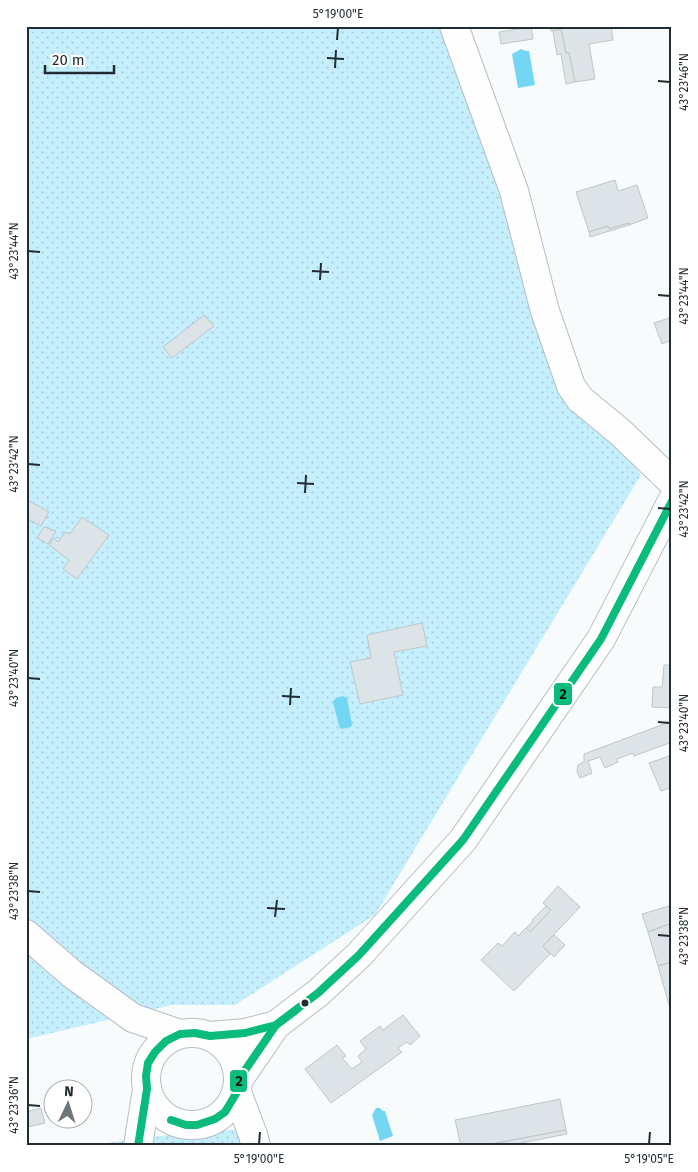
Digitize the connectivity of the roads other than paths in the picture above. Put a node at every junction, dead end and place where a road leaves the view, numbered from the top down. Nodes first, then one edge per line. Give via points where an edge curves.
1 (454, 26) edge
2 (672, 482) edge
3 (672, 501) edge
4 (26, 934) edge
5 (133, 1018) junction
6 (276, 1025) junction
7 (180, 1034) junction
8 (210, 1036) junction
9 (154, 1052) junction
10 (238, 1086) junction
11 (147, 1089) junction
12 (196, 1130) edge
13 (254, 1141) edge
14 (140, 1146) edge

1 - 2 street via 514,191 545,312 571,386 580,399
3 - 6 street via 601,639 463,840 359,955 318,993
4 - 5 street via 72,974
5 - 7 street
5 - 9 street
6 - 8 street via 245,1033
6 - 10 street
7 - 8 street
7 - 9 street via 166,1040
8 - 10 street via 231,1054 237,1066
9 - 11 street via 148,1063
10 - 12 street via 225,1112
10 - 13 street
11 - 12 street via 160,1112
11 - 14 street
12 - 13 street via 235,1124
12 - 14 street via 155,1133

